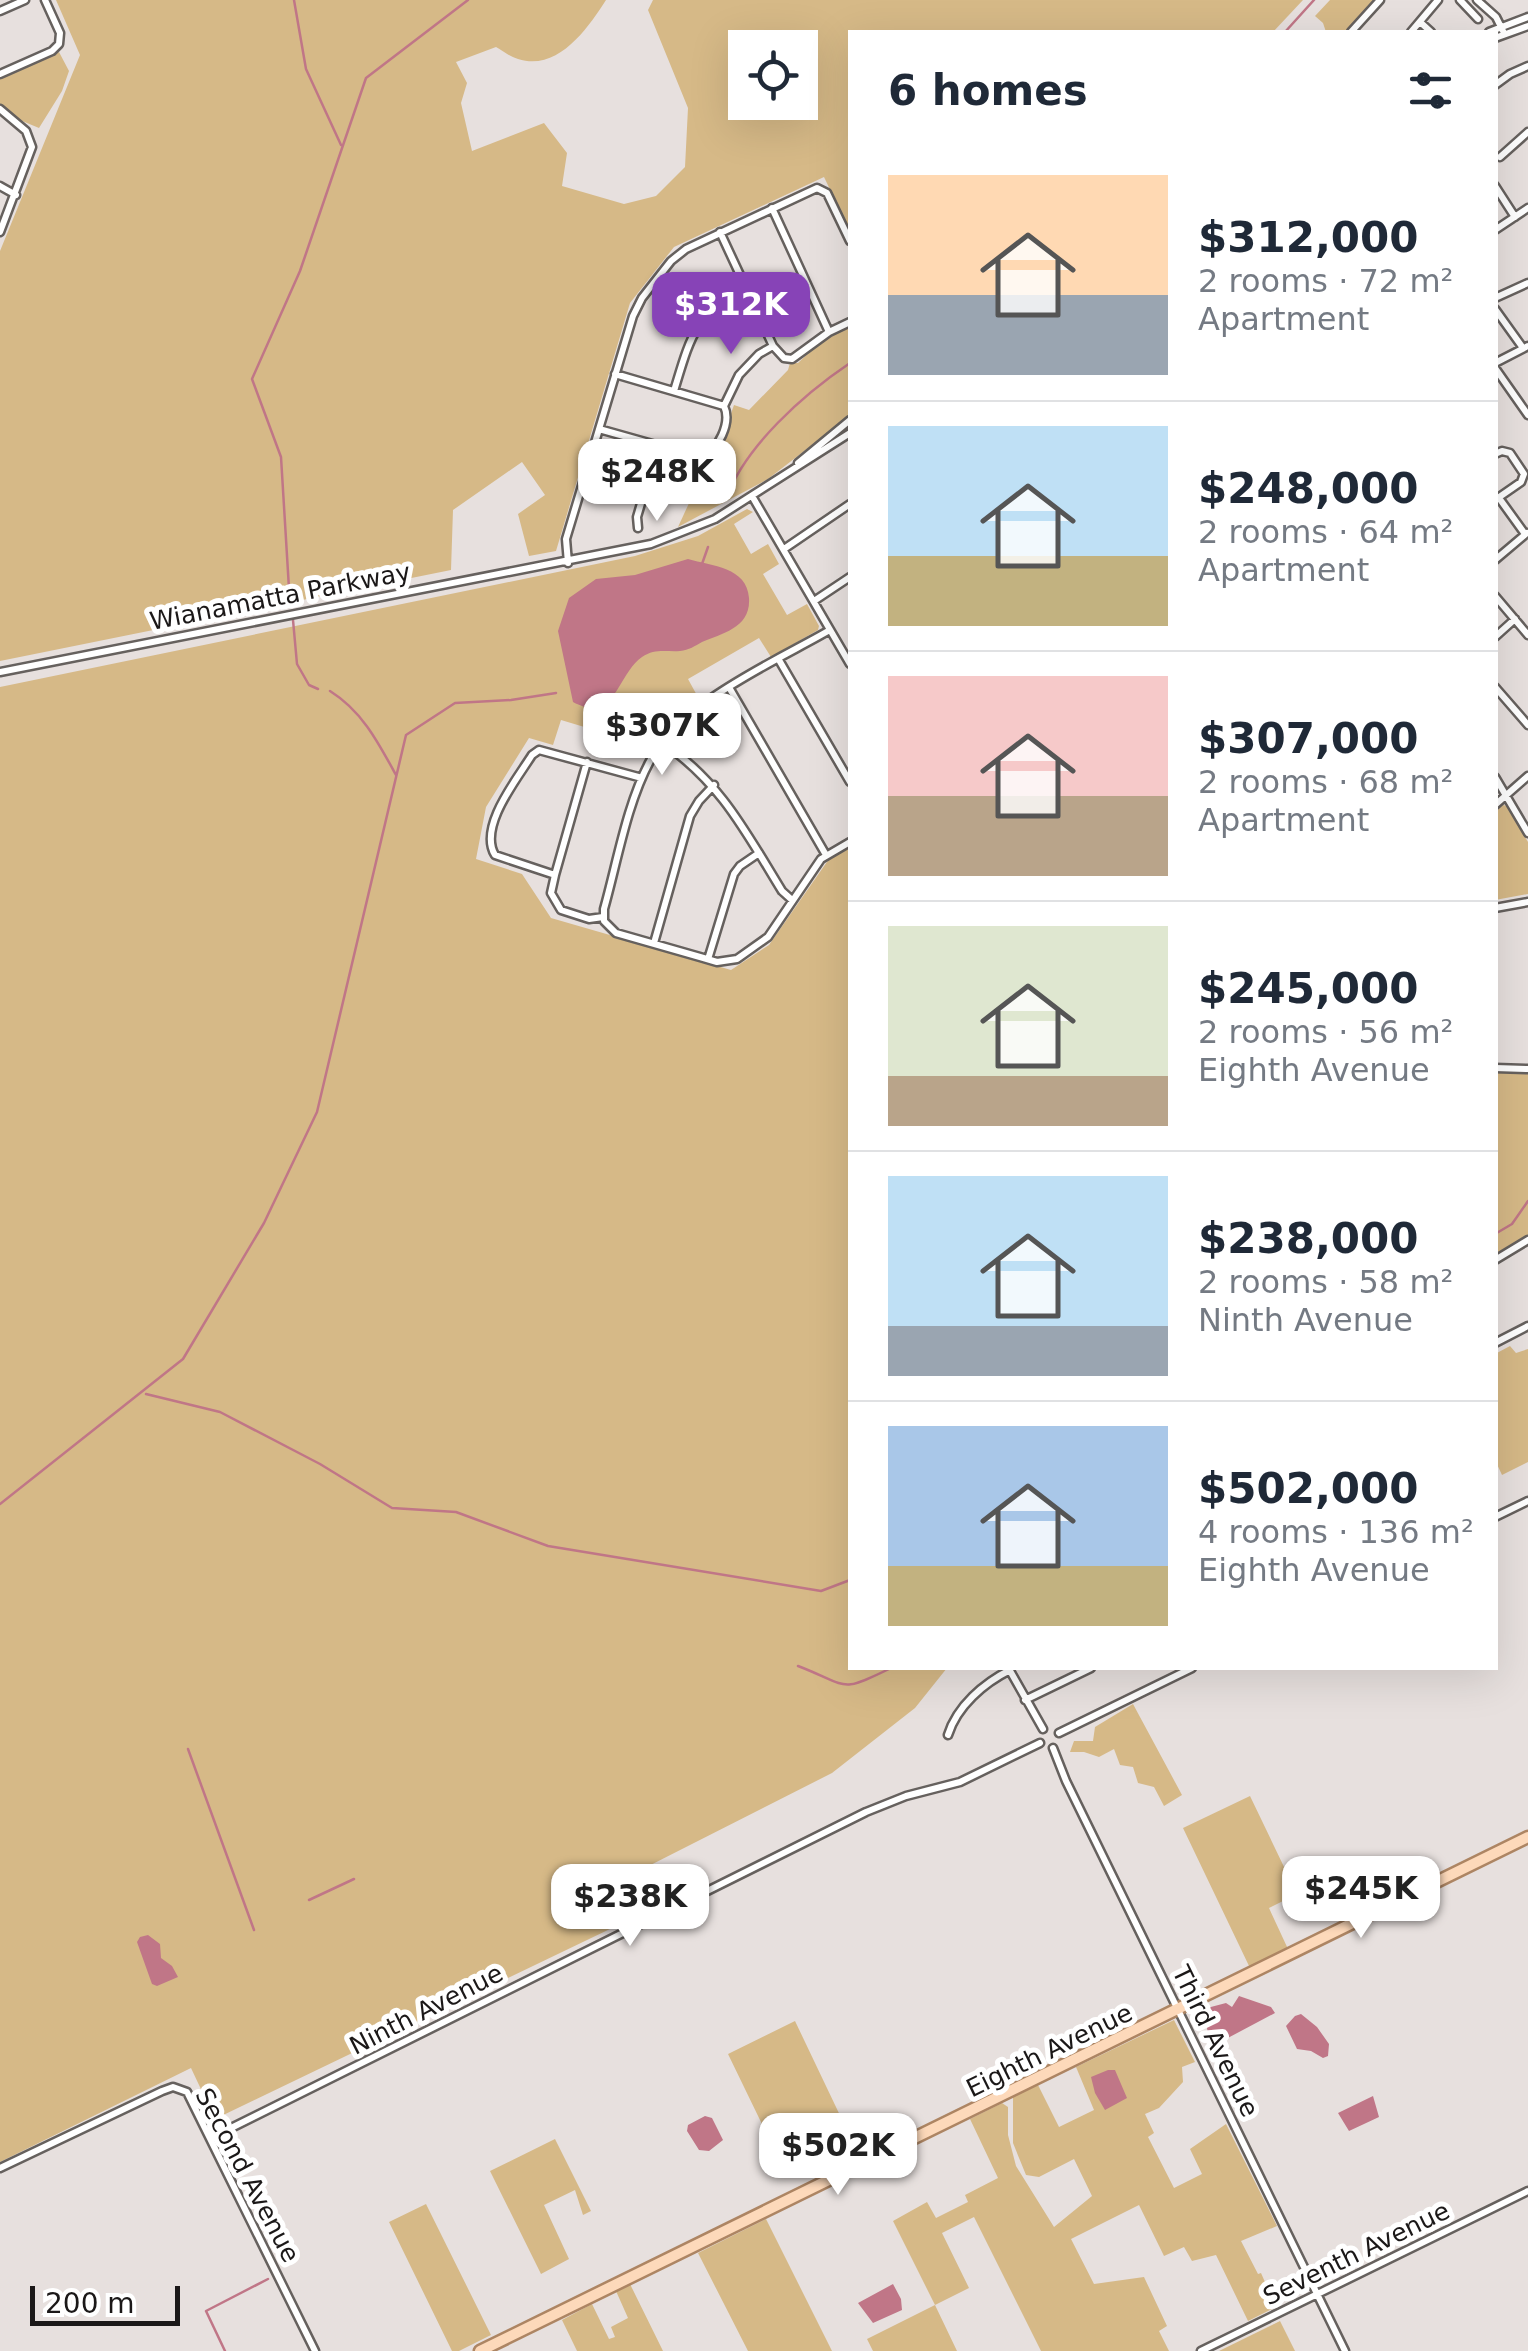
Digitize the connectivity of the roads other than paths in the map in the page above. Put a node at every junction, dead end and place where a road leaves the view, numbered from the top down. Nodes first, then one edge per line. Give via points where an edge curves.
1 (25, 0) edge
2 (46, 0) edge
3 (1380, 0) edge
4 (1438, 0) edge
5 (1460, 0) edge
6 (1477, 0) edge
7 (0, 11) edge
8 (1528, 17) edge
9 (1478, 19) dead end
10 (1420, 22) junction
11 (1528, 26) edge
12 (1353, 30) edge
13 (1413, 30) edge
14 (1429, 30) edge
15 (1502, 30) junction
16 (1498, 31) edge
17 (1498, 35) edge
18 (1528, 66) edge
19 (0, 74) edge
20 (1498, 83) edge
21 (0, 109) edge
22 (1528, 132) edge
23 (1500, 157) dead end
24 (0, 186) edge
25 (1498, 191) edge
26 (16, 195) junction
27 (772, 208) junction
28 (1528, 208) edge
29 (1515, 217) junction
30 (1498, 228) edge
31 (0, 232) edge
32 (720, 232) junction
33 (848, 237) edge
34 (1528, 282) edge
35 (746, 288) junction
36 (1498, 297) edge
37 (1498, 313) edge
38 (848, 323) edge
39 (829, 332) junction
40 (773, 346) junction
41 (1525, 347) edge
42 (1498, 364) edge
43 (1498, 370) edge
44 (615, 374) junction
45 (674, 391) junction
46 (724, 406) junction
47 (1527, 412) edge
48 (848, 422) edge
49 (599, 428) junction
50 (848, 434) edge
51 (658, 446) junction
52 (1498, 452) edge
53 (794, 468) junction
54 (752, 496) junction
55 (1498, 498) edge
56 (1498, 500) edge
57 (848, 505) edge
58 (638, 528) dead end
59 (1526, 533) edge
60 (784, 549) junction
61 (1498, 557) edge
62 (568, 563) junction
63 (848, 577) edge
64 (1498, 600) edge
65 (814, 601) junction
66 (1515, 620) junction
67 (830, 630) junction
68 (1498, 634) edge
69 (1528, 635) edge
70 (780, 660) junction
71 (848, 661) edge
72 (0, 672) edge
73 (730, 688) junction
74 (1498, 690) edge
75 (1528, 725) edge
76 (662, 742) junction
77 (588, 762) junction
78 (1528, 776) edge
79 (642, 778) junction
80 (848, 779) edge
81 (1498, 783) edge
82 (714, 785) junction
83 (1506, 795) junction
84 (1498, 802) edge
85 (1528, 832) edge
86 (848, 843) edge
87 (759, 853) junction
88 (826, 855) junction
89 (554, 875) junction
90 (792, 900) junction
91 (1528, 902) edge
92 (1498, 907) edge
93 (603, 918) junction
94 (654, 943) junction
95 (696, 954) junction
96 (709, 956) junction
97 (723, 961) junction
98 (1498, 1068) edge
99 (1528, 1069) edge
100 (1528, 1240) edge
101 (1498, 1258) edge
102 (1528, 1326) edge
103 (1498, 1341) edge
104 (1528, 1501) edge
105 (1498, 1516) edge
106 (1007, 1670) edge
107 (1010, 1670) edge
108 (1087, 1670) edge
109 (1188, 1670) edge
110 (1025, 1700) junction
111 (1043, 1729) junction
112 (1059, 1733) junction
113 (948, 1735) dead end
114 (1040, 1743) junction
115 (1053, 1748) junction
116 (1528, 1837) edge
117 (1178, 2009) junction
118 (211, 2138) junction
119 (0, 2168) edge
120 (1528, 2191) edge
121 (1318, 2294) junction
122 (315, 2351) edge
123 (480, 2351) edge
124 (1201, 2351) edge
125 (1346, 2351) edge

1 - 7 street
2 - 19 street via 59,44
3 - 12 street
4 - 10 street
5 - 9 street
6 - 15 street
8 - 15 street
10 - 13 street
10 - 14 street
11 - 15 street
15 - 16 street
15 - 17 street
18 - 20 street
21 - 26 street via 26,131 32,147
22 - 23 street
24 - 26 street
25 - 29 street
26 - 31 street
27 - 32 street
27 - 33 street via 822,188
27 - 39 street
28 - 29 street
29 - 30 street
32 - 35 street
32 - 44 street via 680,252 642,298
34 - 36 street
35 - 40 street
35 - 45 street via 717,303 696,327
37 - 41 street
38 - 39 street
39 - 40 street via 792,359
40 - 46 street via 738,375
41 - 42 street
43 - 47 street
44 - 45 street
44 - 49 street
45 - 46 street
46 - 51 street via 722,432 707,456
48 - 53 street
49 - 51 street
49 - 62 street via 566,538
50 - 53 street
51 - 58 street
52 - 55 street via 1510,453 1524,474
53 - 54 street, Wianamatta Parkway
54 - 60 street
54 - 62 street, Wianamatta Parkway via 681,535
56 - 59 street
57 - 60 street
59 - 61 street
60 - 65 street
62 - 72 street, Wianamatta Parkway
63 - 65 street
64 - 66 street
65 - 67 street
66 - 68 street
66 - 69 street
67 - 70 street
67 - 71 street
70 - 73 street
70 - 80 street
73 - 76 street via 686,716
73 - 88 street
74 - 75 street
76 - 79 street
76 - 82 street
77 - 79 street
77 - 89 street
77 - 89 street via 534,753 496,816 490,842 495,854
78 - 83 street
79 - 93 street
81 - 83 street
82 - 87 street
82 - 94 street via 690,816
83 - 84 street
83 - 85 street
86 - 88 street
87 - 90 street
87 - 96 street via 734,874
88 - 90 street
89 - 93 street via 551,893 558,907
90 - 97 street via 762,942
91 - 92 street
93 - 94 street via 613,932
94 - 95 street
95 - 96 street
95 - 97 street
96 - 97 street
98 - 99 street
100 - 101 street
102 - 103 street
104 - 105 street
106 - 113 street via 984,1683
107 - 110 street
108 - 110 street
109 - 112 street
110 - 111 street
111 - 112 street
111 - 114 street
112 - 115 street
114 - 115 street
114 - 118 street, Ninth Avenue via 960,1782 852,1819
115 - 117 street, Third Avenue
116 - 117 main road, Eighth Avenue
117 - 121 street, Third Avenue
117 - 123 main road, Eighth Avenue
118 - 119 street, Second Avenue via 186,2092 174,2087
118 - 122 street, Second Avenue
120 - 121 street, Seventh Avenue
121 - 124 street, Seventh Avenue
121 - 125 street, Third Avenue

